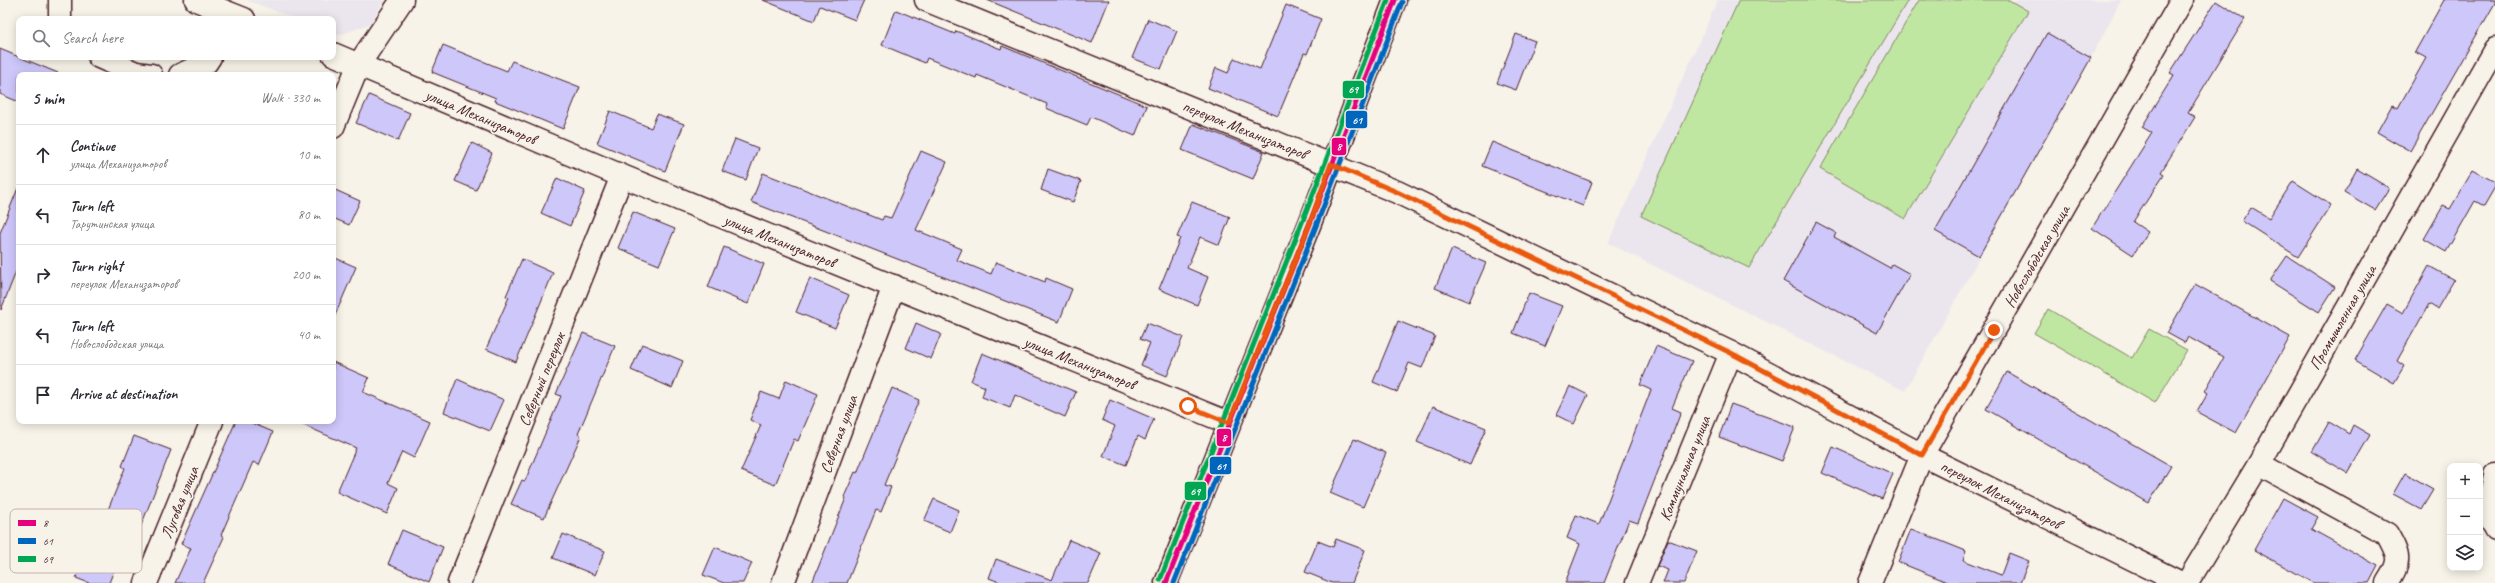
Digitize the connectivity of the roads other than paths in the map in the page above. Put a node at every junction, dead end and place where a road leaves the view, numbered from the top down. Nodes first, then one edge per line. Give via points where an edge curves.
1 (60, 0) edge
2 (196, 0) edge
3 (402, 0) edge
4 (926, 0) edge
5 (1394, 0) edge
6 (2175, 2) edge
7 (60, 16) edge
8 (233, 16) edge
9 (2495, 48) edge
10 (336, 55) edge
11 (106, 60) edge
12 (208, 60) edge
13 (359, 64) junction
14 (134, 72) edge
15 (186, 72) edge
16 (336, 120) edge
17 (1331, 164) junction
18 (622, 176) junction
19 (894, 286) junction
20 (1731, 353) junction
21 (1229, 423) junction
22 (211, 424) edge
23 (1922, 455) junction
24 (2259, 464) junction
25 (2495, 475) edge
26 (2495, 530) edge
27 (2141, 575) edge
28 (146, 583) edge
29 (460, 583) edge
30 (783, 583) edge
31 (1166, 583) edge
32 (1637, 583) edge
33 (1870, 583) edge
34 (2180, 583) edge
35 (2187, 583) edge
36 (2387, 583) edge

1 - 7 street
2 - 8 street
3 - 13 street
4 - 17 street, переулок Механизаторов
5 - 17 main road
6 - 23 street, Новослободская улица
9 - 24 street, Промышленная улица
10 - 13 street, улица Механизаторов
11 - 14 street
12 - 15 street
13 - 16 street
13 - 18 street, улица Механизаторов
17 - 20 street, переулок Механизаторов via 1397,192
17 - 21 main road via 1310,223
18 - 19 street, улица Механизаторов
18 - 29 street, Северный переулок
19 - 21 street, улица Механизаторов
19 - 30 street, Северная улица
20 - 23 street, переулок Механизаторов
20 - 32 street, Коммунальная улица
21 - 31 main road
22 - 28 street, Луговая улица
23 - 27 street, переулок Механизаторов
23 - 33 street, Новослободская улица
24 - 35 street, Промышленная улица
24 - 36 street via 2387,534 2396,550 2397,566
25 - 26 street via 2487,513
27 - 34 street, переулок Механизаторов

